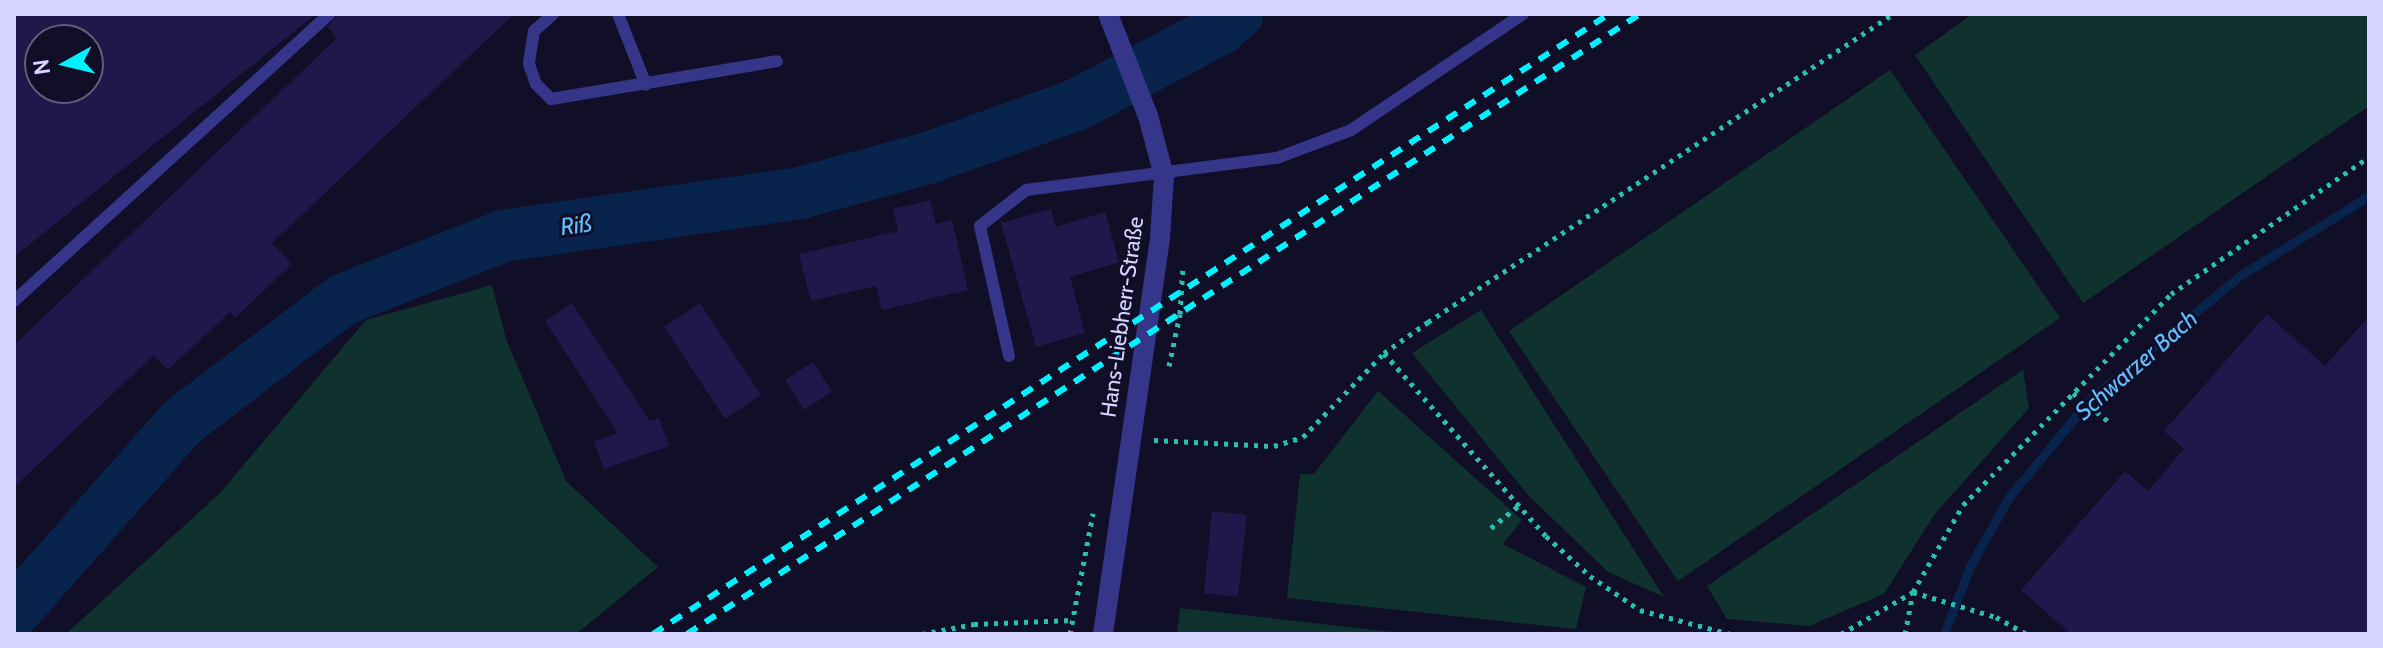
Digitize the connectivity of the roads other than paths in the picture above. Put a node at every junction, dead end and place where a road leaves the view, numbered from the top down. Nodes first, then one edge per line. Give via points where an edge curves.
1 (329, 14) edge
2 (553, 14) edge
3 (618, 14) edge
4 (1523, 14) edge
5 (1110, 18) edge
6 (777, 61) dead end
7 (646, 85) junction
8 (1164, 176) junction
9 (14, 301) edge
10 (1009, 356) dead end
11 (1103, 634) edge

1 - 9 lane
2 - 7 lane via 534,31 529,64 536,84 551,99
3 - 7 lane
4 - 8 lane via 1351,130 1277,158
5 - 8 street, Hans-Liebherr-Straße via 1148,116
6 - 7 lane
8 - 10 lane via 1026,190 980,226
8 - 11 street, Hans-Liebherr-Straße via 1160,238

